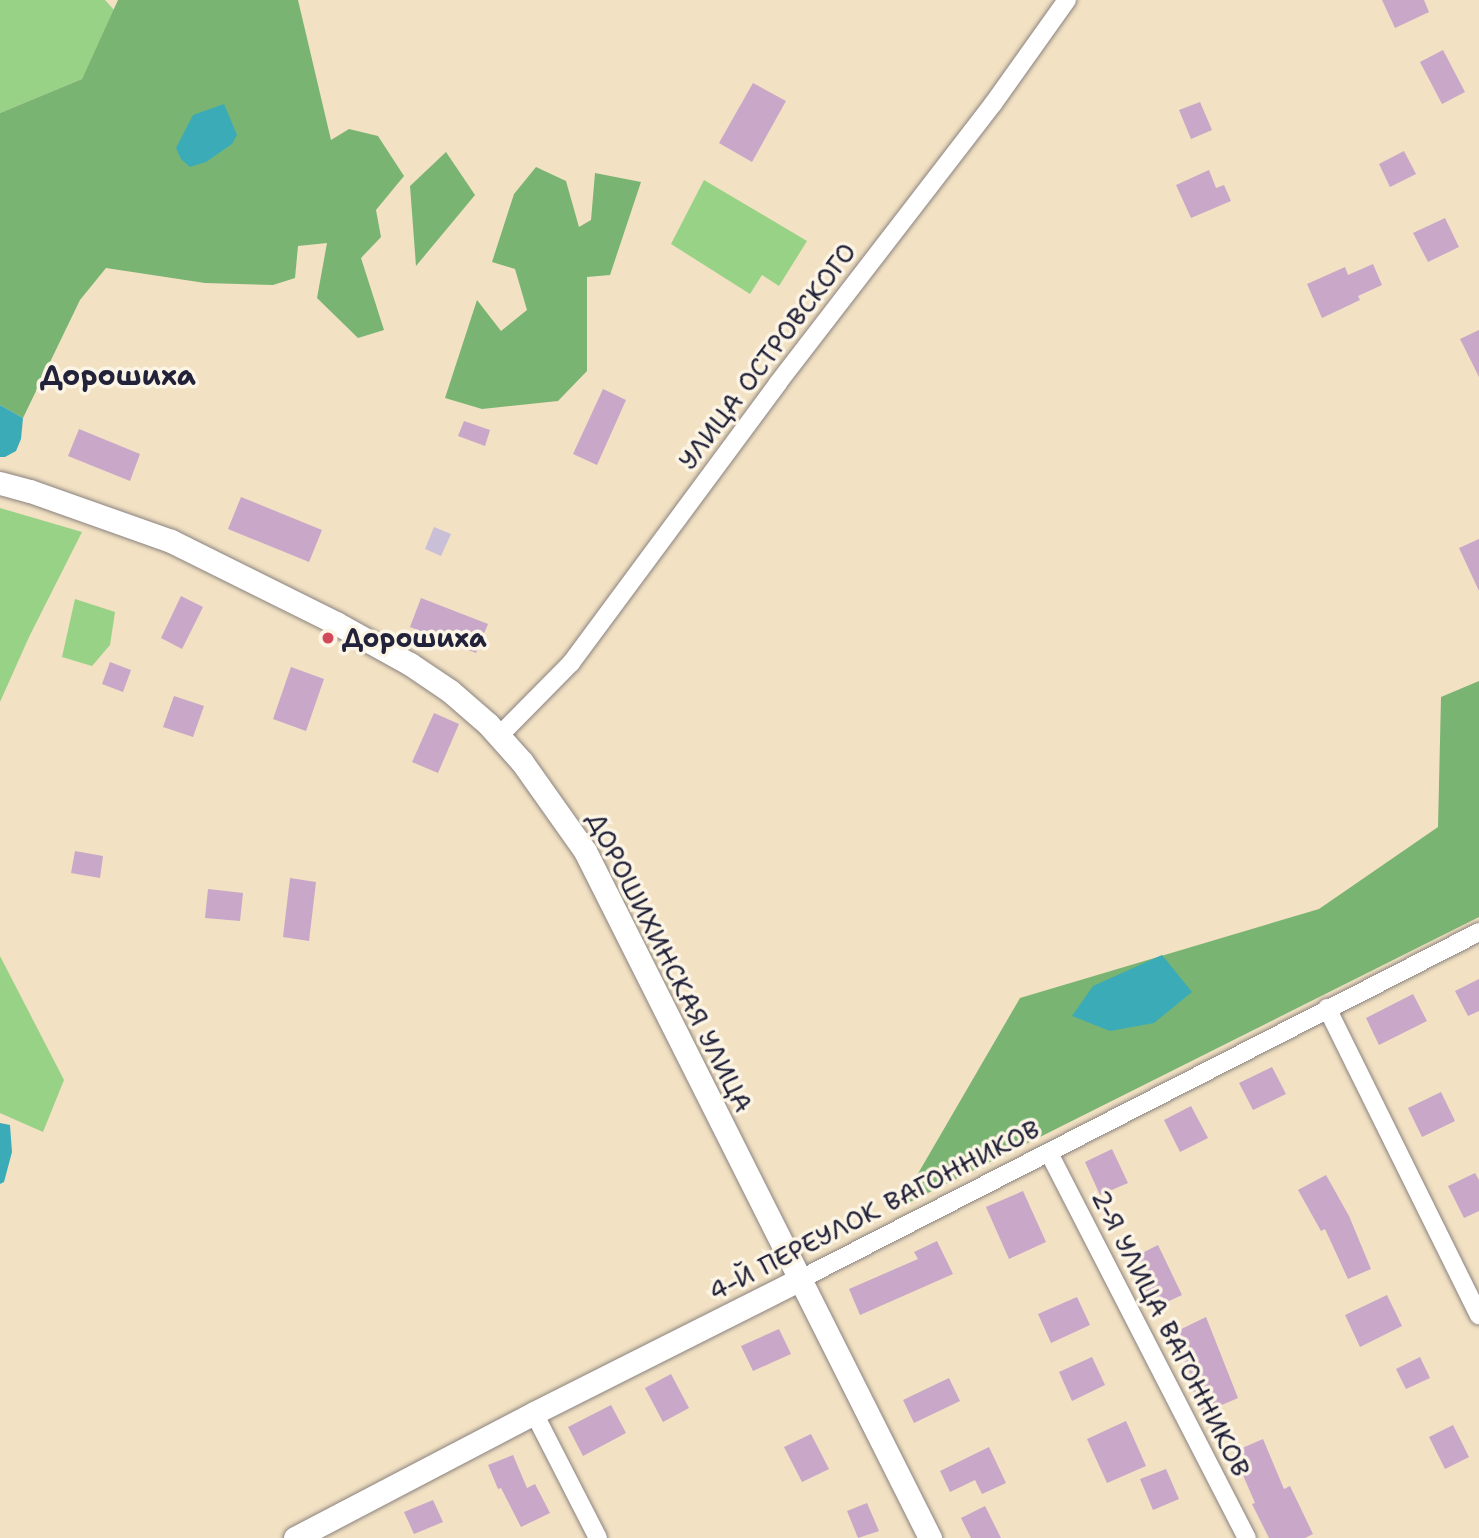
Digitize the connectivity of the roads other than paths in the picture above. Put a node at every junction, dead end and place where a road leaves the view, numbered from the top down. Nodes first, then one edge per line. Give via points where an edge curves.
1 (1067, 0) edge
2 (0, 483) edge
3 (499, 736) junction
4 (1479, 932) edge
5 (1327, 1008) junction
6 (1049, 1153) junction
7 (799, 1280) junction
8 (1479, 1315) edge
9 (534, 1413) junction
10 (295, 1538) edge
11 (598, 1538) edge
12 (930, 1538) edge
13 (1247, 1538) edge

1 - 3 street, УЛИЦА ОСТРОВСКОГО via 571,663
2 - 3 street, ДОРОШИХИНСКАЯ УЛИЦА via 171,541 321,615 424,672
3 - 7 street, ДОРОШИХИНСКАЯ УЛИЦА via 545,790 585,851
4 - 5 street, 4-Й ПЕРЕУЛОК ВАГОННИКОВ
5 - 6 street, 4-Й ПЕРЕУЛОК ВАГОННИКОВ
5 - 8 street
6 - 7 street, 4-Й ПЕРЕУЛОК ВАГОННИКОВ
6 - 13 street, 2-Я УЛИЦА ВАГОННИКОВ
7 - 9 street, 4-Й ПЕРЕУЛОК ВАГОННИКОВ
7 - 12 street, ДОРОШИХИНСКАЯ УЛИЦА
9 - 10 street, 4-Й ПЕРЕУЛОК ВАГОННИКОВ
9 - 11 street

